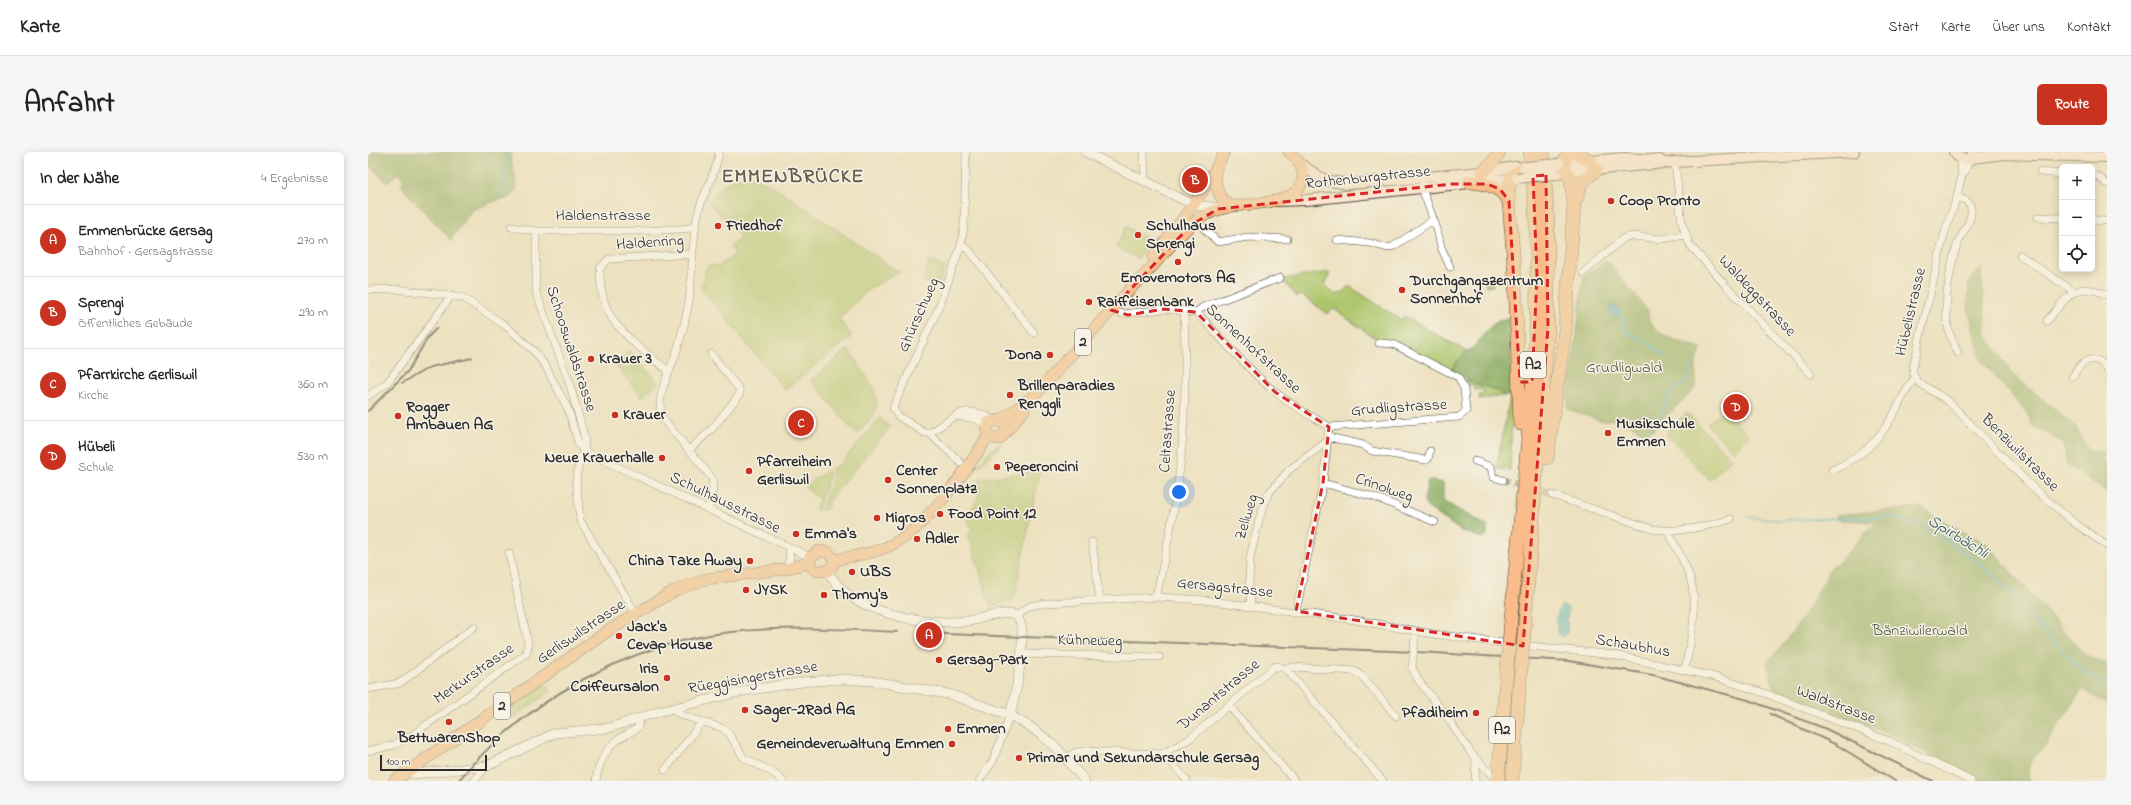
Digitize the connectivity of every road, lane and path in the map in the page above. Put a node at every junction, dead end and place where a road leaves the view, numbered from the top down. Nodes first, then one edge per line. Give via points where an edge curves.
1 (719, 152) edge
2 (966, 152) edge
3 (1085, 152) edge
4 (1144, 152) edge
5 (1224, 152) edge
6 (1289, 152) edge
7 (1499, 152) edge
8 (1530, 152) edge
9 (1543, 152) edge
10 (1576, 152) edge
11 (1854, 152) edge
12 (1990, 153) edge
13 (1962, 155) edge
14 (1725, 156) edge
15 (2107, 157) edge
16 (1675, 162) junction
17 (1299, 163) junction
18 (1593, 166) junction
19 (1562, 167) edge
20 (1215, 172) junction
21 (1483, 172) junction
22 (1517, 172) junction
23 (2040, 172) dead end
24 (2059, 174) edge
25 (2095, 176) edge
26 (1145, 181) junction
27 (1423, 182) junction
28 (1470, 182) junction
29 (2107, 184) edge
30 (1957, 197) junction
31 (1278, 201) junction
32 (1509, 201) junction
33 (1194, 205) junction
34 (1574, 206) junction
35 (1228, 207) junction
36 (2038, 217) dead end
37 (2059, 218) edge
38 (1433, 220) junction
39 (2095, 220) edge
40 (1196, 221) junction
41 (2107, 221) edge
42 (511, 227) dead end
43 (695, 228) junction
44 (536, 231) junction
45 (1685, 235) junction
46 (1287, 239) dead end
47 (1337, 240) dead end
48 (961, 245) junction
49 (693, 254) junction
50 (2020, 255) dead end
51 (1450, 267) dead end
52 (1583, 274) dead end
53 (1280, 278) dead end
54 (1134, 285) junction
55 (368, 290) edge
56 (2072, 291) junction
57 (2107, 295) edge
58 (452, 296) junction
59 (1112, 310) junction
60 (1184, 312) junction
61 (1196, 312) junction
62 (2047, 321) dead end
63 (1034, 334) dead end
64 (1379, 343) dead end
65 (1958, 353) dead end
66 (711, 354) dead end
67 (2107, 370) edge
68 (670, 371) junction
69 (1811, 374) dead end
70 (2072, 377) dead end
71 (1915, 378) junction
72 (368, 396) edge
73 (1031, 398) junction
74 (1329, 427) junction
75 (993, 429) junction
76 (929, 433) junction
77 (1329, 438) junction
78 (689, 450) junction
79 (584, 451) junction
80 (1430, 451) dead end
81 (1475, 461) dead end
82 (961, 463) dead end
83 (1832, 470) dead end
84 (1503, 480) tunnel mouth
85 (1323, 484) junction
86 (1552, 495) tunnel mouth
87 (1536, 497) junction
88 (709, 508) junction
89 (1731, 519) dead end
90 (1435, 522) dead end
91 (1668, 531) junction
92 (1092, 542) dead end
93 (2107, 546) edge
94 (789, 549) junction
95 (508, 553) dead end
96 (809, 560) junction
97 (834, 560) junction
98 (785, 569) junction
99 (828, 571) junction
100 (1514, 577) junction
101 (1156, 598) junction
102 (1100, 600) junction
103 (1251, 605) junction
104 (1296, 611) junction
105 (636, 614) junction
106 (1016, 616) junction
107 (474, 627) dead end
108 (1433, 634) joint
109 (1415, 635) junction
110 (1021, 654) junction
111 (1159, 657) dead end
112 (1286, 669) junction
113 (1685, 669) junction
114 (368, 689) edge
115 (1230, 706) junction
116 (672, 708) junction
117 (1010, 715) junction
118 (1396, 716) dead end
119 (640, 718) junction
120 (702, 722) junction
121 (368, 751) edge
122 (1161, 754) junction
123 (1067, 758) junction
124 (1476, 760) junction
125 (484, 767) junction
126 (665, 770) dead end
127 (406, 772) junction
128 (394, 781) edge
129 (474, 781) edge
130 (596, 781) edge
131 (783, 781) edge
132 (979, 781) edge
133 (1085, 781) edge
134 (1187, 781) edge
135 (1295, 781) edge
136 (1383, 781) edge
137 (1476, 781) edge
138 (1498, 781) edge
139 (1512, 781) edge
140 (1972, 781) edge

1 - 43 street
2 - 48 street, Ghürschweg via 964,227
3 - 26 street
4 - 26 street
5 - 20 main road, 2
6 - 17 main road
7 - 21 highway
8 - 100 highway, A2 via 1536,224 1536,312
9 - 87 highway, A2 via 1548,217 1548,328
10 - 18 highway
11 - 14 main road, Rothenburgstrasse
12 - 13 main road via 1988,157
12 - 15 main road
13 - 30 street, Hübelistrasse via 1962,175
14 - 16 main road, Rothenburgstrasse
16 - 18 main road, Rothenburgstrasse via 1631,158
16 - 45 street, Waldeggstrasse via 1680,214
17 - 27 main road, Rothenburgstrasse via 1318,177 1337,184
17 - 31 main road, 2 via 1303,176 1299,188 1291,196
18 - 19 main road, Rothenburgstrasse
18 - 34 highway via 1580,185
19 - 22 main road, Rothenburgstrasse, bridge
19 - 34 highway via 1572,183
20 - 33 main road, 2
20 - 35 main road via 1218,193
21 - 22 main road, Rothenburgstrasse
21 - 27 main road, Rothenburgstrasse
22 - 28 main road, Rothenburgstrasse
22 - 32 highway via 1508,190
23 - 24 street
25 - 29 street
26 - 33 street
27 - 28 main road, Rothenburgstrasse
27 - 31 main road, Rothenburgstrasse via 1306,200
27 - 38 street
28 - 32 highway via 1494,186
30 - 65 street via 1966,200 1971,208 1970,218 1957,245 1946,315 1948,328
30 - 71 street, Hübelistrasse via 1944,235 1916,354 1913,367
31 - 35 main road, 2
32 - 100 highway via 1516,293 1520,410 1520,443 1511,556
33 - 35 street
33 - 54 main road, 2
34 - 87 highway via 1563,349 1544,486
35 - 40 main road, 2 via 1206,214
36 - 37 street
38 - 47 street via 1387,248 1370,243
38 - 51 street
39 - 41 street
40 - 46 street via 1218,242 1248,237
40 - 54 main road, 2
42 - 44 street, Haldenstrasse
43 - 44 street, Haldenstrasse
43 - 49 street
44 - 79 street, Schooswaldstrasse via 536,292 570,385 584,439
45 - 52 street via 1662,239 1631,236 1624,238
45 - 69 street, Waldeggstrasse via 1694,250 1726,286
48 - 63 street via 969,250
48 - 76 street, Ghürschweg via 941,302 893,408 898,416
49 - 68 street via 686,317
49 - 68 street, Haldenring via 609,259 600,268 604,300 611,319 620,331
50 - 56 street
53 - 61 street via 1203,307
54 - 59 main road, 2
55 - 58 street via 395,289
56 - 57 street via 2091,288
56 - 62 street
58 - 72 street via 387,383
58 - 79 street via 462,297 506,326 534,351 559,390
59 - 60 street, Sonnenhofstrasse via 1128,314 1164,309
59 - 73 main road, 2
60 - 61 street, Sonnenhofstrasse
60 - 101 street, Celtastrasse via 1186,365 1183,441 1169,539
61 - 74 street, Sonnenhofstrasse via 1248,368 1275,392
64 - 74 street, Grudligstrasse via 1393,344 1458,378 1464,389 1466,411 1459,417
66 - 78 street via 739,389 740,394 712,430
67 - 70 street via 2100,361 2090,359 2082,363
68 - 78 street via 659,401 659,410 663,419
71 - 83 street, Hübelistrasse via 1867,450 1852,461
71 - 93 street, Benziwilstrasse via 1948,401 2047,501
73 - 75 main road, 2
73 - 75 main road, 2 via 1006,432 1004,424
74 - 77 street
75 - 76 street via 975,411 966,411
75 - 97 main road, 2 via 952,488 917,527 895,543 878,550
76 - 82 street
77 - 80 street via 1363,445 1372,451 1426,460
77 - 85 street
77 - 103 street, Zellweg via 1289,470 1268,494 1250,558
78 - 88 street via 712,478 713,489
79 - 88 street, Schulhausstrasse
79 - 105 street via 576,479 580,520
81 - 84 street via 1491,467 1493,477
85 - 90 street, Crinolweg via 1377,498
85 - 104 street
86 - 91 street via 1652,529
87 - 139 highway, A2, bridge
88 - 94 street, Schulhausstrasse
89 - 91 street via 1703,527
91 - 113 street, Schaubhus via 1689,575 1693,590 1695,608
92 - 102 street
94 - 96 street, Schulhausstrasse
94 - 98 street via 790,559
95 - 121 street, Merkurstrasse via 528,643 527,654 408,738 394,745
96 - 97 main road via 817,552 826,551
96 - 98 main road, Gerliswilstrasse / 2
96 - 99 main road via 816,571
97 - 99 main road
98 - 105 main road, Gerliswilstrasse / 2 via 699,580 674,591
99 - 106 street via 852,596 908,620 967,621 1004,613
100 - 138 highway, A2, bridge
101 - 102 street, Gersagstrasse
101 - 103 street, Gersagstrasse via 1177,597
102 - 106 street, Gersagstrasse via 1030,606
103 - 104 street, Gersagstrasse
104 - 109 street, Gersagstrasse
105 - 127 main road, Gerliswilstrasse / 2
106 - 110 street via 1019,618 1022,631
107 - 114 street via 400,683
108 - 109 street, Gersagstrasse
108 - 113 street, Schaubhus via 1490,643 1613,655
109 - 124 street, bridge via 1412,667 1418,680
110 - 111 street, Kühneweg
110 - 117 street via 1016,694
112 - 115 street, Dunantstrasse via 1274,667
112 - 118 street, Dunantstrasse via 1293,667 1354,671 1362,676
112 - 136 street
113 - 140 street, Waldstrasse via 1768,694 1874,735
115 - 122 street, Dunantstrasse via 1188,740
115 - 135 street
116 - 117 street, Rüeggisingerstrasse via 779,685 840,679 872,681 948,694
116 - 119 street, Rüeggisingerstrasse
116 - 120 street via 681,715
117 - 123 street, Rüeggisingerstrasse via 1043,736
117 - 132 street via 992,761
119 - 125 street, Rüeggisingerstrasse via 609,728 555,733
119 - 130 street via 638,727 617,740 607,750 599,763
120 - 126 street
120 - 131 street via 728,732 744,758 772,772
122 - 123 street, Dunantstrasse via 1080,751
122 - 134 street via 1168,758
123 - 133 street, Rüeggisingerstrasse
124 - 137 street
124 - 138 street
125 - 127 street via 414,774
125 - 129 street
127 - 128 main road, Gerliswilstrasse / 2

